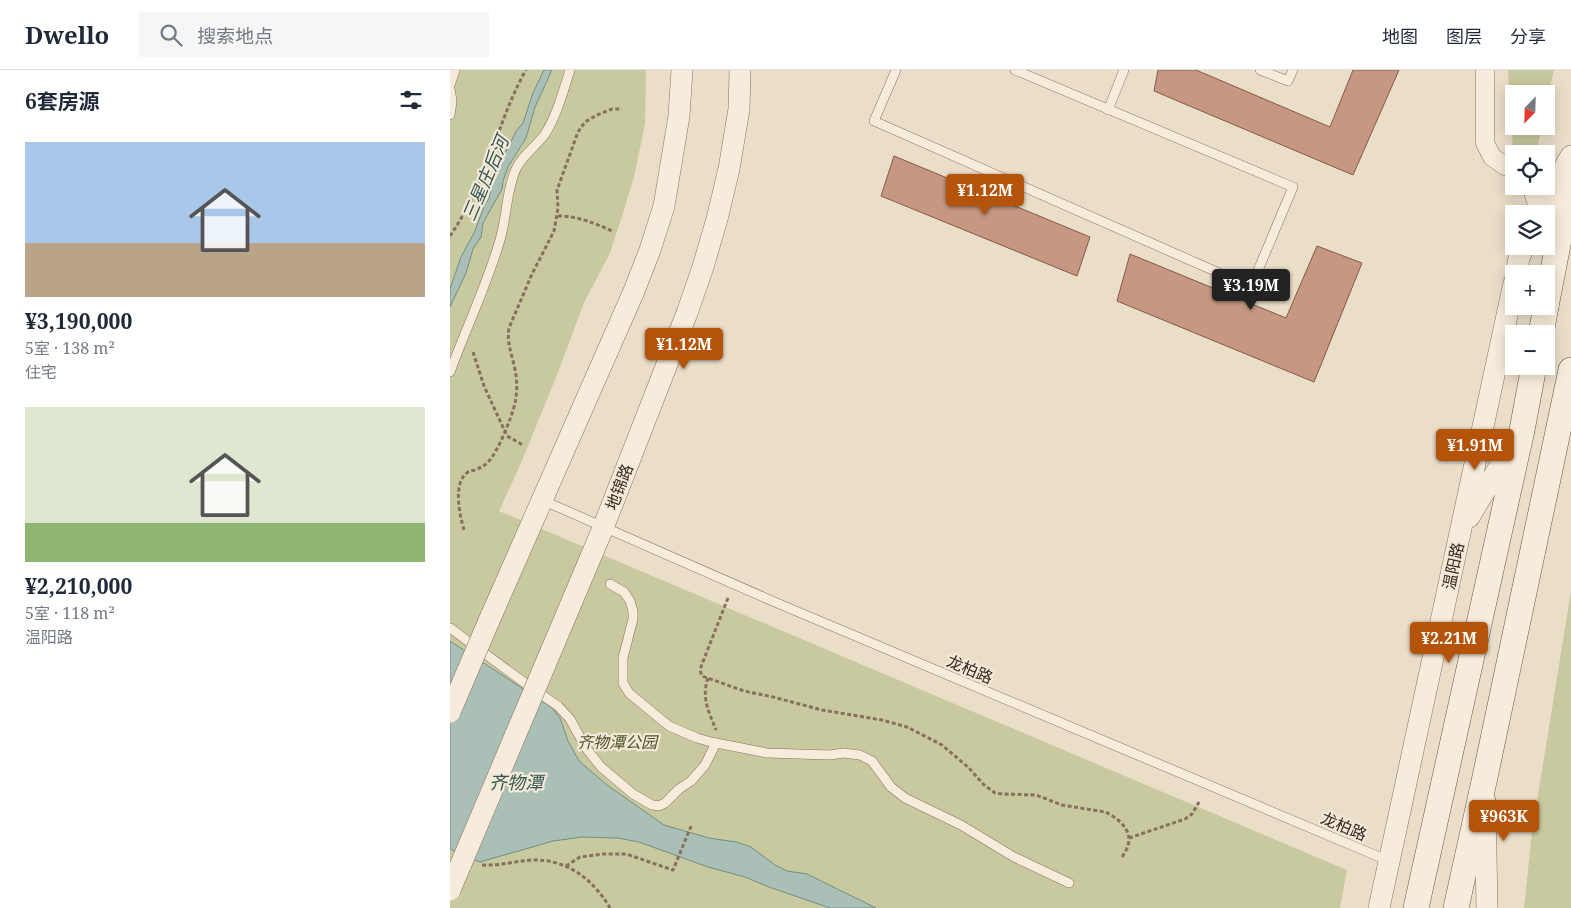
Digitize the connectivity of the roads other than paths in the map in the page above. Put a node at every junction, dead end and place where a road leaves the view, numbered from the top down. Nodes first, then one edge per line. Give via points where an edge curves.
1 (455, 70) edge
2 (570, 70) edge
3 (682, 70) edge
4 (740, 70) edge
5 (896, 70) edge
6 (1014, 70) edge
7 (1124, 70) edge
8 (1260, 70) edge
9 (1293, 70) edge
10 (1485, 70) edge
11 (450, 85) edge
12 (450, 90) edge
13 (1108, 110) junction
14 (450, 115) edge
15 (1571, 156) edge
16 (1505, 166) edge
17 (1571, 178) edge
18 (1542, 205) edge
19 (1554, 265) edge
20 (1507, 315) edge
21 (1571, 370) edge
22 (450, 372) edge
23 (1532, 375) edge
24 (1522, 430) junction
25 (542, 500) junction
26 (603, 528) junction
27 (1460, 532) junction
28 (610, 584) dead end
29 (450, 628) edge
30 (450, 712) edge
31 (716, 742) junction
32 (1485, 777) junction
33 (1389, 862) junction
34 (1069, 883) dead end
35 (450, 890) edge
36 (1379, 908) edge
37 (1416, 908) edge
38 (1456, 908) edge
39 (1488, 908) edge

1 - 11 lane
2 - 22 lane via 555,116 544,136 516,168 500,241
3 - 25 street via 679,116 665,197 650,250
4 - 26 street, 地锦路 via 739,109 729,169 703,267
5 - 13 lane via 874,121 1251,287 1293,187
6 - 13 lane
7 - 13 lane
8 - 9 lane via 1288,81
10 - 16 street via 1485,143 1492,157
12 - 14 lane
15 - 18 street
17 - 19 main road
20 - 27 street, 温阳路
21 - 32 main road
23 - 24 main road
24 - 27 street
24 - 37 main road
25 - 26 lane, 龙柏路
25 - 30 street, bridge
26 - 33 lane, 龙柏路
26 - 35 street, 地锦路, bridge
27 - 33 street, 温阳路
28 - 31 lane via 624,592 633,611 622,670 623,683 629,693 669,726
29 - 31 lane via 558,706 602,767 632,794 652,804 659,806 665,803 691,781 705,765
31 - 34 lane via 767,753 860,755 872,762 904,798 961,825 1014,858
32 - 38 main road
32 - 39 street
33 - 36 street, 温阳路

